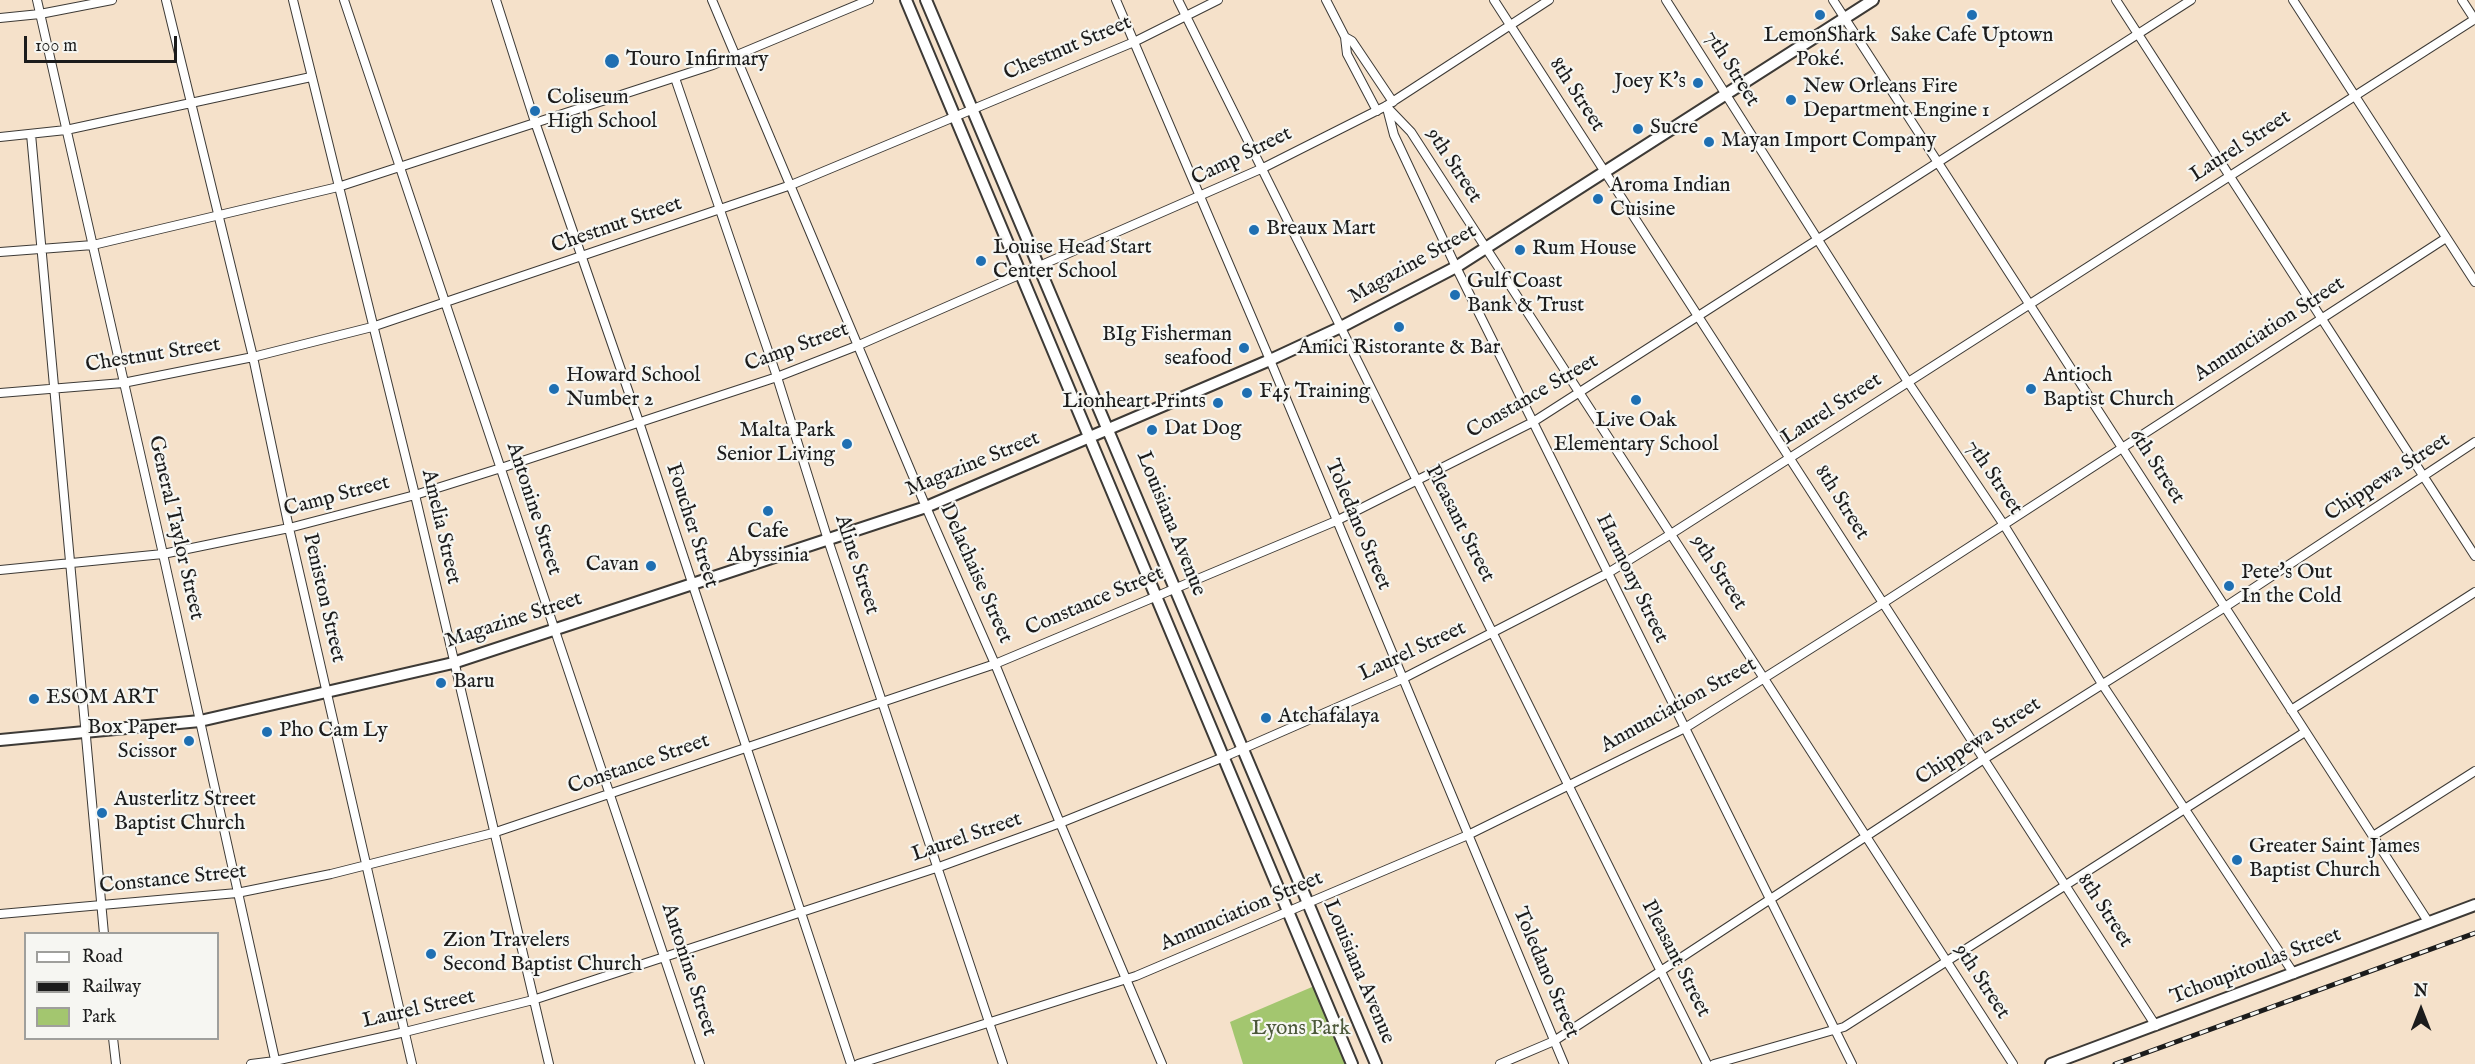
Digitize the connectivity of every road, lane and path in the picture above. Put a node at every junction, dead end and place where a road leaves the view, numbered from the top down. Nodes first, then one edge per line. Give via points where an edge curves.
1 (37, 0) edge
2 (112, 0) edge
3 (166, 0) edge
4 (293, 0) edge
5 (344, 0) edge
6 (496, 0) edge
7 (712, 0) edge
8 (870, 0) edge
9 (906, 0) edge
10 (926, 0) edge
11 (1116, 0) edge
12 (1178, 0) edge
13 (1218, 0) edge
14 (1326, 0) edge
15 (1494, 0) edge
16 (1549, 0) edge
17 (1665, 0) edge
18 (1833, 0) edge
19 (1873, 0) edge
20 (2116, 0) edge
21 (2191, 0) edge
22 (2293, 0) edge
23 (2462, 0) edge
24 (40, 14) junction
25 (1186, 16) junction
26 (0, 18) edge
27 (1845, 18) junction
28 (2475, 19) edge
29 (1510, 26) junction
30 (2138, 34) junction
31 (1345, 37) junction
32 (1134, 42) junction
33 (735, 56) junction
34 (312, 77) junction
35 (675, 78) junction
36 (1726, 94) junction
37 (2354, 96) junction
38 (190, 104) junction
39 (1390, 104) junction
40 (973, 109) junction
41 (1377, 111) junction
42 (955, 117) junction
43 (536, 122) junction
44 (66, 130) junction
45 (31, 134) junction
46 (0, 137) edge
47 (1939, 163) junction
48 (400, 168) junction
49 (1263, 168) junction
50 (1604, 171) junction
51 (2229, 176) junction
52 (790, 185) junction
53 (338, 187) junction
54 (1200, 197) junction
55 (720, 210) junction
56 (217, 217) junction
57 (2446, 238) junction
58 (1816, 239) junction
59 (93, 245) junction
60 (1485, 248) junction
61 (41, 249) junction
62 (0, 252) edge
63 (582, 257) junction
64 (1040, 267) junction
65 (1456, 267) junction
66 (1021, 275) junction
67 (2475, 282) edge
68 (446, 303) junction
69 (2030, 305) junction
70 (1698, 316) junction
71 (2321, 318) junction
72 (372, 327) junction
73 (1341, 327) junction
74 (859, 345) junction
75 (253, 357) junction
76 (1270, 360) junction
77 (777, 377) junction
78 (1908, 382) junction
79 (123, 383) junction
80 (53, 389) junction
81 (1581, 392) junction
82 (0, 393) edge
83 (639, 422) junction
84 (1533, 422) junction
85 (1109, 429) junction
86 (1090, 438) junction
87 (2475, 442) edge
88 (2121, 447) junction
89 (1791, 458) junction
90 (501, 468) junction
91 (2423, 477) junction
92 (1417, 480) junction
93 (415, 495) junction
94 (926, 507) junction
95 (1142, 507) junction
96 (1123, 515) junction
97 (1336, 521) junction
98 (2004, 525) junction
99 (289, 528) junction
100 (1671, 534) junction
101 (828, 540) junction
102 (164, 554) junction
103 (2475, 556) edge
104 (69, 564) junction
105 (0, 570) edge
106 (1608, 573) junction
107 (691, 585) junction
108 (1175, 588) junction
109 (2475, 592) edge
110 (1157, 596) junction
111 (1883, 603) junction
112 (2225, 607) junction
113 (554, 629) junction
114 (1494, 633) junction
115 (453, 663) junction
116 (995, 664) junction
117 (1402, 679) junction
118 (1764, 679) junction
119 (2102, 684) junction
120 (327, 694) junction
121 (883, 703) junction
122 (2291, 710) junction
123 (200, 722) junction
124 (1685, 728) junction
125 (85, 732) junction
126 (2305, 732) junction
127 (0, 740) edge
128 (746, 748) junction
129 (1242, 748) junction
130 (1224, 757) junction
131 (1984, 759) junction
132 (2475, 771) edge
133 (1569, 786) junction
134 (610, 794) junction
135 (2185, 810) junction
136 (1060, 823) junction
137 (493, 833) junction
138 (1468, 836) junction
139 (2373, 836) junction
140 (1867, 837) junction
141 (367, 865) junction
142 (939, 867) junction
143 (2066, 885) junction
144 (237, 893) junction
145 (1770, 900) junction
146 (1308, 904) junction
147 (101, 905) junction
148 (2475, 905) edge
149 (800, 912) junction
150 (1289, 912) junction
151 (0, 914) edge
152 (2429, 923) junction
153 (104, 932) edge
154 (665, 957) junction
155 (1947, 962) junction
156 (1661, 972) junction
157 (2294, 974) junction
158 (1126, 979) junction
159 (533, 1000) junction
160 (989, 1022) junction
161 (2156, 1026) junction
162 (1836, 1031) junction
163 (405, 1032) junction
164 (113, 1040) edge
165 (1554, 1041) junction
166 (275, 1063) edge
167 (116, 1064) edge
168 (250, 1064) edge
169 (412, 1064) edge
170 (549, 1064) edge
171 (700, 1064) edge
172 (851, 1064) edge
173 (858, 1064) edge
174 (1003, 1064) edge
175 (1162, 1064) edge
176 (1352, 1064) edge
177 (1376, 1064) edge
178 (1500, 1064) edge
179 (1564, 1064) edge
180 (1707, 1064) edge
181 (1714, 1064) edge
182 (1852, 1064) edge
183 (2013, 1064) edge
184 (2051, 1064) edge

1 - 24 street, General Taylor Street
2 - 24 street
3 - 38 street, Peniston Street
4 - 34 street, Amelia Street
5 - 48 street, Antonine Street
6 - 43 street, Foucher Street
7 - 33 street, Delachaise Street
8 - 33 street
9 - 42 street, Louisiana Avenue
10 - 40 street, Louisiana Avenue
11 - 32 street, Toledano Street
12 - 25 street, Pleasant Street
13 - 25 street, Chestnut Street
14 - 31 street, Harmony Street
15 - 29 street, 8th Street
16 - 29 street, Camp Street
17 - 36 street, 7th Street
18 - 27 street, 6th Street
19 - 27 street, Magazine Street
20 - 30 street
21 - 30 street, Constance Street
22 - 37 street
23 - 28 street
24 - 26 street
24 - 44 street, General Taylor Street
25 - 32 street, Chestnut Street
25 - 49 street, Pleasant Street
27 - 36 street, Magazine Street
27 - 47 street, 6th Street
28 - 37 street, Laurel Street
29 - 39 street, Camp Street
29 - 50 street, 8th Street
30 - 47 street, Constance Street
30 - 51 street
31 - 39 street, Harmony Street via 1352,41
31 - 41 street via 1347,54
32 - 40 street, Chestnut Street
32 - 54 street, Toledano Street
33 - 35 street
33 - 52 street, Delachaise Street
34 - 38 street
34 - 53 street, Amelia Street
35 - 43 street
35 - 55 street, Aline Street
36 - 50 street, Magazine Street
36 - 58 street, 7th Street
37 - 51 street, Laurel Street
37 - 57 street
38 - 44 street
38 - 56 street, Peniston Street
39 - 41 street, Camp Street
39 - 60 street, 9th Street
39 - 65 street, Harmony Street via 1394,135
40 - 42 street, Chestnut Street
40 - 64 street, Louisiana Avenue
41 - 49 street, Camp Street
42 - 52 street, Chestnut Street
42 - 66 street, Louisiana Avenue
43 - 48 street
43 - 63 street, Foucher Street
44 - 45 street
44 - 59 street, General Taylor Street
45 - 46 street
45 - 61 street
47 - 58 street, Constance Street
47 - 69 street, 6th Street
48 - 53 street
48 - 68 street, Antonine Street
49 - 54 street, Camp Street
49 - 73 street, Pleasant Street
50 - 60 street, Magazine Street
50 - 70 street, 8th Street
51 - 69 street, Laurel Street
51 - 71 street
52 - 55 street, Chestnut Street
52 - 74 street, Delachaise Street
53 - 56 street
53 - 72 street, Amelia Street
54 - 64 street, Camp Street
54 - 76 street, Toledano Street
55 - 63 street, Chestnut Street
55 - 77 street, Aline Street
56 - 59 street
56 - 75 street, Peniston Street
57 - 67 street
57 - 71 street, Annunciation Street
58 - 70 street, Constance Street
58 - 78 street, 7th Street
59 - 61 street
59 - 79 street, General Taylor Street
60 - 65 street, Magazine Street
60 - 81 street, 9th Street
61 - 62 street
61 - 80 street
63 - 68 street, Chestnut Street
63 - 83 street, Foucher Street
64 - 66 street, Camp Street
64 - 85 street, Louisiana Avenue
65 - 73 street, Magazine Street
65 - 84 street, Harmony Street
66 - 74 street, Camp Street
66 - 86 street, Louisiana Avenue
68 - 72 street, Chestnut Street
68 - 90 street, Antonine Street
69 - 78 street, Laurel Street
69 - 88 street, 6th Street
70 - 81 street, Constance Street
70 - 89 street, 8th Street
71 - 88 street, Annunciation Street
71 - 91 street
72 - 75 street, Chestnut Street
72 - 93 street, Amelia Street
73 - 76 street, Magazine Street
73 - 92 street, Pleasant Street
74 - 77 street, Camp Street
74 - 94 street, Delachaise Street
75 - 79 street, Chestnut Street
75 - 99 street, Peniston Street
76 - 85 street, Magazine Street
76 - 97 street, Toledano Street
77 - 83 street, Camp Street
77 - 101 street, Aline Street
78 - 89 street, Laurel Street
78 - 98 street, 7th Street
79 - 80 street, Chestnut Street
79 - 102 street, General Taylor Street
80 - 82 street, Chestnut Street
80 - 104 street
81 - 84 street, Constance Street
81 - 100 street, 9th Street
83 - 90 street, Camp Street
83 - 107 street, Foucher Street
84 - 92 street, Constance Street
84 - 106 street, Harmony Street
85 - 86 street, Magazine Street
85 - 95 street, Louisiana Avenue
86 - 94 street, Magazine Street
86 - 96 street, Louisiana Avenue
87 - 91 street, Chippewa Street
88 - 98 street, Annunciation Street
88 - 112 street, 6th Street
89 - 100 street, Laurel Street
89 - 111 street, 8th Street
90 - 93 street, Camp Street
90 - 113 street, Antonine Street
91 - 103 street
91 - 112 street, Chippewa Street
92 - 97 street, Constance Street
92 - 114 street, Pleasant Street
93 - 99 street, Camp Street
93 - 115 street, Amelia Street
94 - 101 street, Magazine Street
94 - 116 street, Delachaise Street
95 - 96 street
95 - 108 street, Louisiana Avenue
96 - 110 street, Louisiana Avenue
97 - 108 street, Constance Street
97 - 117 street, Toledano Street
98 - 111 street, Annunciation Street
98 - 119 street, 7th Street
99 - 102 street, Camp Street
99 - 120 street, Peniston Street
100 - 106 street, Laurel Street
100 - 118 street, 9th Street
101 - 107 street, Magazine Street
101 - 121 street, Aline Street
102 - 104 street, Camp Street
102 - 123 street, General Taylor Street
104 - 105 street, Camp Street
104 - 125 street
106 - 114 street, Laurel Street
106 - 124 street, Harmony Street
107 - 113 street, Magazine Street
107 - 128 street, Foucher Street
108 - 110 street, Constance Street
108 - 129 street, Louisiana Avenue
109 - 122 street
110 - 116 street, Constance Street
110 - 130 street, Louisiana Avenue
111 - 118 street, Annunciation Street
111 - 131 street, 8th Street
112 - 119 street, Chippewa Street
112 - 122 street, 6th Street
113 - 115 street, Magazine Street
113 - 134 street, Antonine Street
114 - 117 street, Laurel Street
114 - 133 street, Pleasant Street
115 - 120 street, Magazine Street
115 - 137 street, Amelia Street
116 - 121 street, Constance Street
116 - 136 street, Delachaise Street
117 - 129 street, Laurel Street
117 - 138 street, Toledano Street
118 - 124 street, Annunciation Street
118 - 140 street, 9th Street
119 - 131 street, Chippewa Street
119 - 135 street, 7th Street
120 - 123 street, Magazine Street
120 - 141 street, Peniston Street
121 - 128 street, Constance Street
121 - 142 street, Aline Street
122 - 126 street, 6th Street
123 - 125 street, Magazine Street
123 - 144 street, General Taylor Street
124 - 133 street, Annunciation Street
124 - 145 street, Harmony Street
125 - 127 street, Magazine Street
125 - 147 street
126 - 135 street
126 - 139 street, 6th Street
128 - 134 street, Constance Street
128 - 149 street, Foucher Street
129 - 130 street, Laurel Street
129 - 146 street, Louisiana Avenue
130 - 136 street, Laurel Street
130 - 150 street, Louisiana Avenue
131 - 140 street, Chippewa Street
131 - 143 street, 8th Street
132 - 139 street
133 - 138 street, Annunciation Street
133 - 156 street, Pleasant Street
134 - 137 street, Constance Street
134 - 154 street, Antonine Street
135 - 143 street
135 - 157 street, 7th Street
136 - 142 street, Laurel Street
136 - 158 street, Delachaise Street
137 - 141 street, Constance Street
137 - 159 street, Amelia Street
138 - 146 street, Annunciation Street
138 - 165 street, Toledano Street
139 - 152 street, 6th Street
140 - 145 street, Chippewa Street
140 - 155 street, 9th Street
141 - 144 street, Constance Street
141 - 163 street, Peniston Street
142 - 149 street, Laurel Street
142 - 160 street, Aline Street
143 - 155 street
143 - 161 street, 8th Street
144 - 147 street, Constance Street
144 - 166 street, General Taylor Street
145 - 156 street, Chippewa Street
145 - 162 street, Harmony Street
146 - 150 street, Annunciation Street
146 - 177 street, Louisiana Avenue
147 - 151 street, Constance Street
147 - 153 street
148 - 152 street, Tchoupitoulas Street
149 - 154 street, Laurel Street
149 - 172 street, Foucher Street
150 - 158 street, Annunciation Street
150 - 176 street, Louisiana Avenue
152 - 157 street, Tchoupitoulas Street
154 - 159 street, Laurel Street
154 - 171 street, Antonine Street
155 - 162 street
155 - 183 street, 9th Street
156 - 165 street, Chippewa Street
156 - 180 street, Pleasant Street
157 - 161 street, Tchoupitoulas Street
158 - 160 street, Annunciation Street
158 - 175 street, Delachaise Street
159 - 163 street, Laurel Street
159 - 170 street, Amelia Street
160 - 173 street, Annunciation Street
160 - 174 street, Aline Street
161 - 184 street, Tchoupitoulas Street
162 - 181 street
162 - 182 street, Harmony Street
163 - 166 street, Laurel Street
163 - 169 street, Peniston Street
164 - 167 street
165 - 178 street, Chippewa Street
165 - 179 street, Toledano Street
166 - 168 street, Laurel Street

